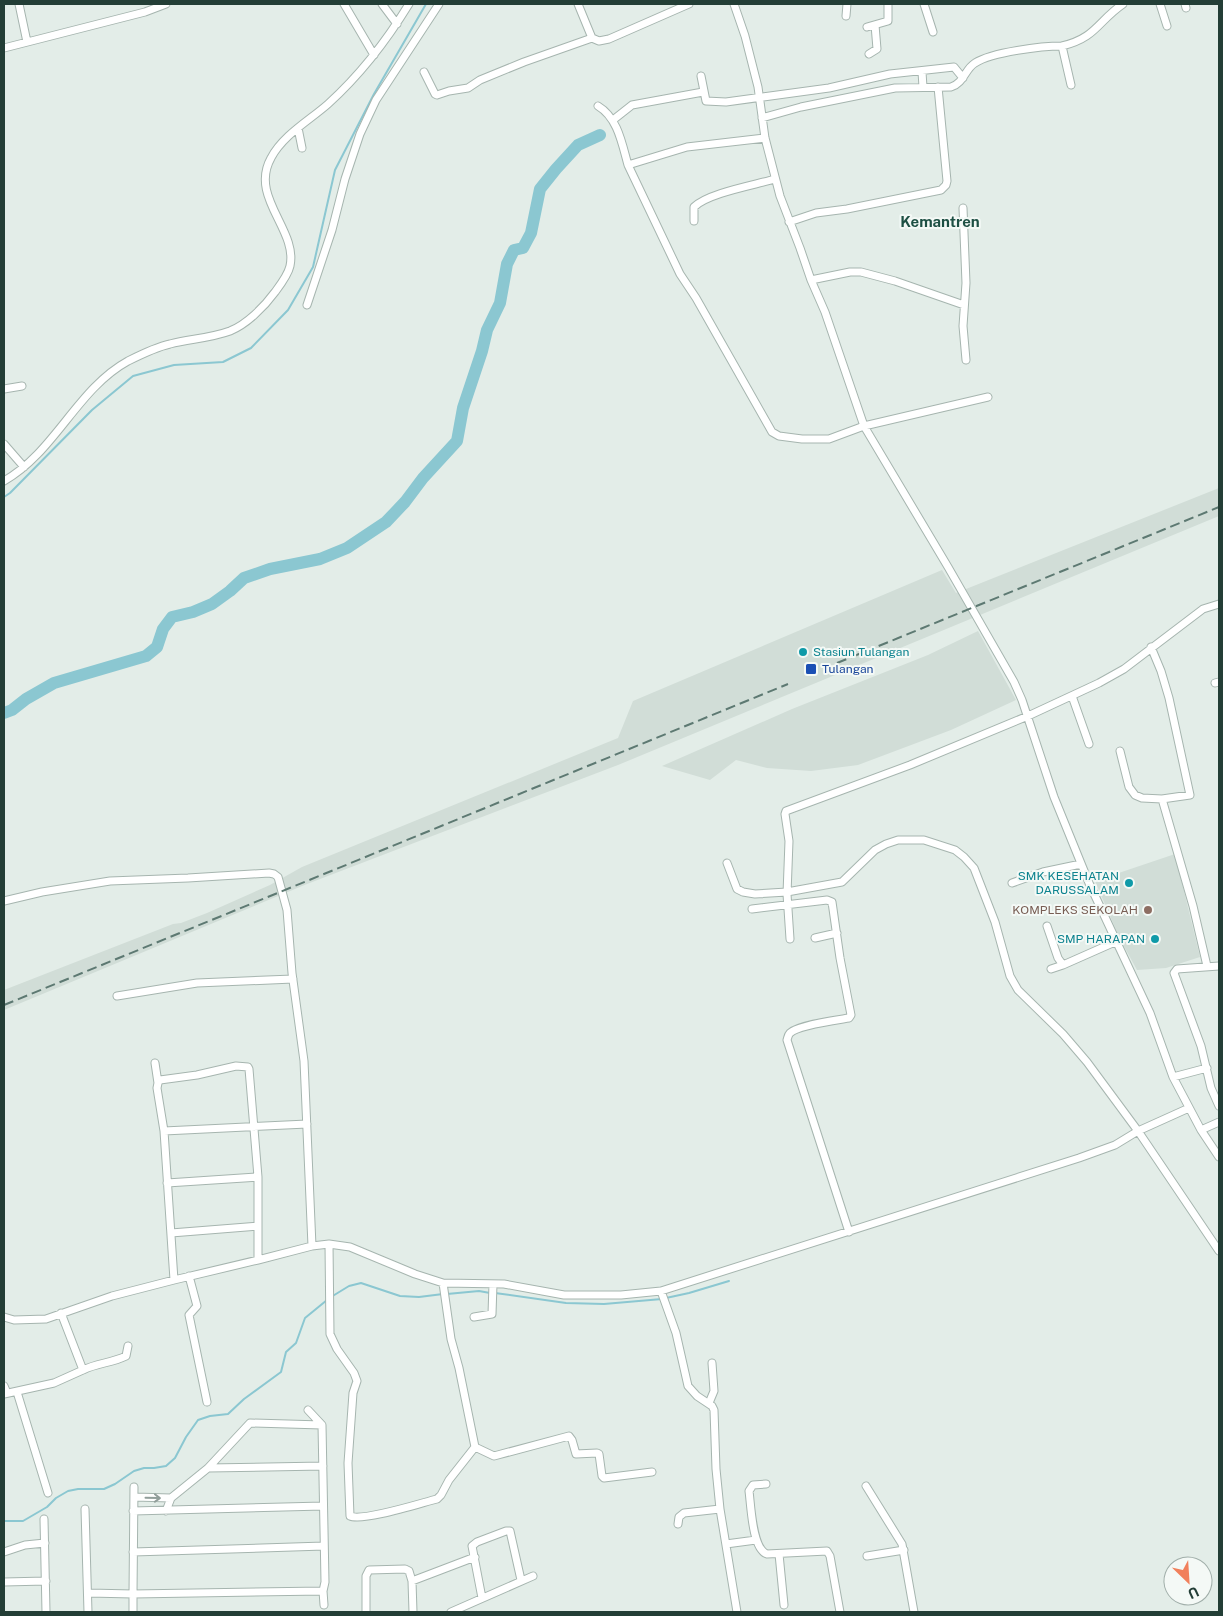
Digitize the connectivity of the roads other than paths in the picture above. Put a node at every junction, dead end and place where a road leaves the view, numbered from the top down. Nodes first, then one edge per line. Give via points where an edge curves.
1 (19, 4) edge
2 (166, 4) edge
3 (344, 4) edge
4 (382, 4) edge
5 (409, 4) edge
6 (439, 4) edge
7 (578, 4) edge
8 (689, 4) edge
9 (734, 4) edge
10 (847, 4) edge
11 (888, 4) edge
12 (924, 4) edge
13 (1123, 4) edge
14 (1160, 4) edge
15 (1112, 7) edge
16 (846, 16) dead end
17 (397, 24) junction
18 (875, 25) junction
19 (1167, 26) dead end
20 (867, 27) dead end
21 (933, 32) dead end
22 (592, 38) junction
23 (27, 42) junction
24 (1062, 46) junction
25 (4, 48) edge
26 (868, 54) dead end
27 (374, 55) junction
28 (424, 72) dead end
29 (922, 73) junction
30 (960, 73) junction
31 (700, 76) dead end
32 (893, 81) junction
33 (923, 85) junction
34 (1071, 85) dead end
35 (938, 87) junction
36 (703, 92) junction
37 (824, 96) junction
38 (760, 97) junction
39 (598, 106) dead end
40 (762, 113) junction
41 (613, 120) junction
42 (298, 128) junction
43 (765, 138) junction
44 (302, 148) dead end
45 (628, 165) junction
46 (775, 179) junction
47 (963, 208) dead end
48 (694, 221) dead end
49 (790, 222) junction
50 (811, 280) junction
51 (307, 305) dead end
52 (964, 305) junction
53 (966, 360) dead end
54 (22, 386) dead end
55 (4, 389) edge
56 (988, 397) dead end
57 (864, 426) junction
58 (4, 444) edge
59 (24, 467) junction
60 (4, 481) edge
61 (1219, 604) edge
62 (1151, 647) junction
63 (1072, 696) junction
64 (1028, 716) junction
65 (1089, 744) dead end
66 (1120, 751) dead end
67 (1162, 799) junction
68 (727, 863) dead end
69 (1081, 864) junction
70 (1012, 883) dead end
71 (787, 898) junction
72 (4, 901) edge
73 (752, 909) dead end
74 (1047, 926) dead end
75 (837, 933) junction
76 (815, 938) dead end
77 (790, 939) dead end
78 (1115, 942) junction
79 (1063, 965) junction
80 (1207, 966) junction
81 (1219, 966) edge
82 (1051, 969) dead end
83 (293, 979) junction
84 (117, 996) dead end
85 (155, 1063) dead end
86 (1207, 1068) junction
87 (1173, 1078) junction
88 (158, 1083) junction
89 (1219, 1106) edge
90 (1189, 1108) junction
91 (1219, 1122) edge
92 (307, 1124) junction
93 (254, 1126) junction
94 (1201, 1130) junction
95 (164, 1131) junction
96 (1136, 1132) junction
97 (1219, 1157) edge
98 (258, 1177) junction
99 (167, 1183) junction
100 (258, 1226) junction
101 (849, 1232) junction
102 (171, 1233) junction
103 (329, 1244) junction
104 (312, 1246) junction
105 (1219, 1251) edge
106 (258, 1260) junction
107 (190, 1276) junction
108 (174, 1280) junction
109 (443, 1283) junction
110 (493, 1290) junction
111 (664, 1296) junction
112 (61, 1313) junction
113 (474, 1317) dead end
114 (6, 1318) edge
115 (4, 1326) edge
116 (128, 1346) dead end
117 (712, 1364) dead end
118 (83, 1370) junction
119 (4, 1386) edge
120 (17, 1392) junction
121 (5, 1394) edge
122 (207, 1402) dead end
123 (709, 1403) junction
124 (308, 1410) dead end
125 (322, 1426) junction
126 (475, 1447) junction
127 (323, 1466) junction
128 (208, 1468) junction
129 (652, 1472) dead end
130 (766, 1484) dead end
131 (866, 1486) dead end
132 (134, 1487) dead end
133 (48, 1493) dead end
134 (134, 1497) junction
135 (171, 1498) junction
136 (324, 1506) junction
137 (720, 1508) junction
138 (85, 1509) dead end
139 (133, 1511) junction
140 (166, 1511) junction
141 (44, 1519) dead end
142 (678, 1524) dead end
143 (756, 1540) junction
144 (45, 1543) junction
145 (726, 1544) junction
146 (324, 1546) junction
147 (904, 1550) junction
148 (4, 1552) edge
149 (133, 1552) junction
150 (778, 1554) junction
151 (867, 1556) dead end
152 (475, 1557) junction
153 (533, 1576) dead end
154 (521, 1580) junction
155 (46, 1581) junction
156 (412, 1581) junction
157 (4, 1582) edge
158 (323, 1591) junction
159 (89, 1593) junction
160 (133, 1594) junction
161 (482, 1598) junction
162 (324, 1605) dead end
163 (784, 1605) dead end
164 (46, 1612) edge
165 (88, 1612) edge
166 (133, 1612) edge
167 (366, 1612) edge
168 (413, 1612) edge
169 (451, 1612) edge
170 (737, 1612) edge
171 (840, 1612) edge
172 (914, 1612) edge

1 - 23 street
2 - 23 street
3 - 27 street
4 - 17 street
5 - 17 street
6 - 51 street via 376,100 360,134
7 - 22 street
8 - 22 street via 609,39 599,41
9 - 38 street
10 - 16 street
11 - 18 street via 888,21
12 - 21 street
13 - 15 street
14 - 19 street
15 - 24 street via 1099,26 1083,39
17 - 27 street
18 - 20 street
18 - 26 street via 877,49
22 - 28 street via 524,62 464,90 437,95
23 - 25 street
24 - 30 street via 988,58
24 - 34 street
27 - 42 street via 330,103
29 - 30 street via 954,67
29 - 32 street
29 - 33 street
30 - 35 street via 955,86
31 - 36 street
32 - 33 street
32 - 37 street
32 - 37 street
33 - 35 street
35 - 49 street via 947,181 941,190 816,213
36 - 38 street via 709,102
36 - 41 street via 629,107
37 - 38 street
37 - 40 street via 801,107
38 - 40 street
39 - 41 street
40 - 43 street
41 - 45 street
42 - 44 street
42 - 59 street via 276,150 266,171 268,197 291,257 284,279 271,297 231,331 148,351 112,371
43 - 45 street via 688,148
43 - 46 street
45 - 57 street via 680,274 772,432 794,438 829,439
46 - 48 street via 697,204
46 - 49 street
47 - 52 street
49 - 50 street
50 - 52 street via 861,272 895,280
50 - 57 street
52 - 53 street
54 - 55 street
56 - 57 street
57 - 64 street via 1005,666
58 - 59 street
59 - 60 street
61 - 62 street via 1203,609
62 - 63 street via 1124,669
62 - 67 street via 1161,672 1191,794
63 - 64 street
63 - 65 street
64 - 69 street via 1054,797
64 - 71 street via 910,765 788,810 785,814 789,841
66 - 67 street via 1131,792 1142,798
67 - 80 street
68 - 71 street via 737,889
69 - 70 street
69 - 78 street
71 - 73 street
71 - 75 street via 831,901
71 - 77 street
71 - 96 street via 842,882 875,850 898,840 924,840 954,850 974,868 1014,984 1087,1062
72 - 83 street via 110,880 274,874 287,910
74 - 79 street
75 - 76 street
75 - 101 street via 851,1015 792,1031 786,1040
78 - 79 street
78 - 87 street via 1150,1013
79 - 82 street
80 - 81 street
80 - 86 street via 1178,969 1174,973
83 - 84 street via 197,983
83 - 92 street via 304,1061
85 - 88 street
86 - 87 street
86 - 89 street
87 - 90 street
88 - 93 street via 168,1078 236,1066 248,1067
88 - 95 street
90 - 94 street
90 - 96 street
91 - 94 street
92 - 93 street
92 - 104 street
93 - 95 street
93 - 98 street
94 - 97 street
95 - 99 street
96 - 101 street via 1079,1158
96 - 105 street
98 - 99 street
98 - 100 street
99 - 102 street
100 - 102 street
100 - 106 street
101 - 111 street
102 - 108 street
103 - 104 street
103 - 109 street via 350,1246
103 - 126 street via 330,1334 357,1381 353,1393 348,1464 350,1516 356,1518 385,1513 437,1499
104 - 106 street
106 - 107 street
107 - 108 street
107 - 122 street via 197,1306 189,1315
108 - 112 street
109 - 110 street
109 - 126 street via 451,1339
110 - 111 street via 504,1284 564,1295
110 - 113 street via 492,1314
111 - 123 street via 688,1386
112 - 114 street via 43,1319
112 - 118 street
114 - 115 street
116 - 118 street via 126,1356
117 - 123 street via 714,1391
118 - 120 street
119 - 121 street
120 - 121 street
120 - 133 street
123 - 137 street via 714,1410
124 - 125 street
125 - 127 street
125 - 128 street via 250,1423
126 - 129 street via 494,1456 569,1436 576,1454 599,1454 604,1478
127 - 128 street
127 - 136 street
128 - 135 street
130 - 143 street via 753,1485 749,1491
131 - 147 street
132 - 134 street
134 -> 135 street
134 - 139 street
135 - 140 street
136 - 140 street
136 - 146 street
137 - 142 street via 684,1513
137 - 145 street
138 - 159 street
139 - 140 street
139 - 149 street
141 - 144 street
143 - 145 street
143 - 150 street via 762,1553
144 - 148 street
144 - 155 street
145 - 170 street
146 - 149 street
146 - 158 street
147 - 151 street
147 - 172 street
149 - 160 street
150 - 163 street
150 - 171 street via 829,1553
152 - 154 street via 474,1543 510,1531
152 - 156 street
152 - 161 street
153 - 154 street
154 - 161 street
155 - 157 street
155 - 164 street
156 - 167 street via 405,1569 369,1570 366,1576
156 - 168 street
158 - 160 street
158 - 162 street
159 - 160 street
159 - 165 street
160 - 166 street
161 - 169 street

